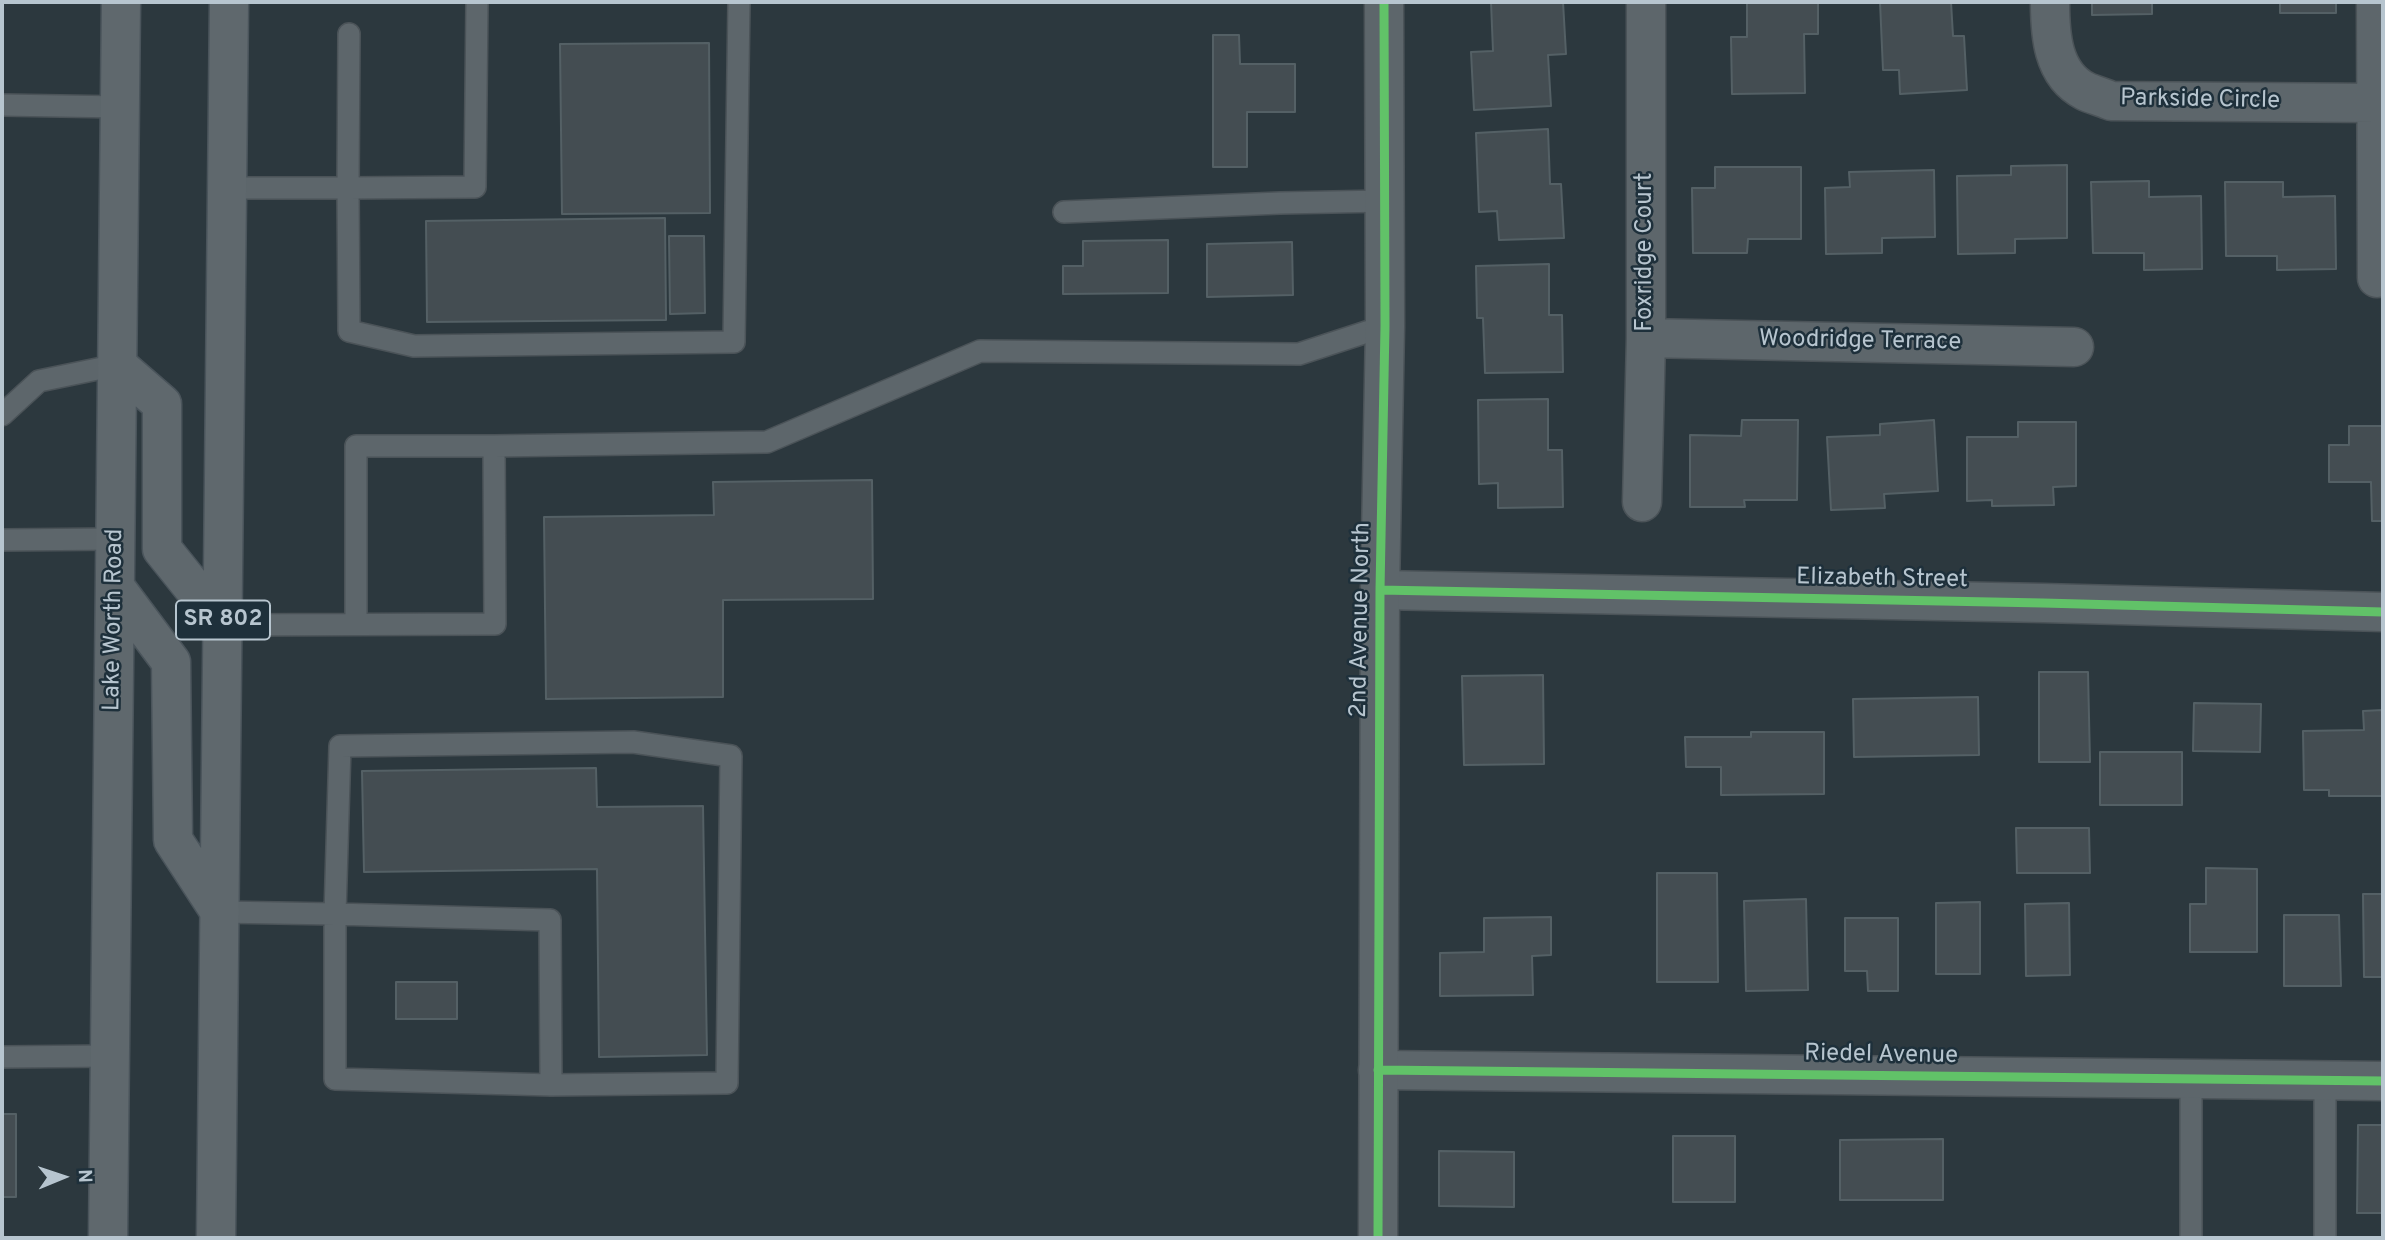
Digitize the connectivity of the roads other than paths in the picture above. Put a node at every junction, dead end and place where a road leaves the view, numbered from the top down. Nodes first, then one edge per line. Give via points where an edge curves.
1 (121, 2) edge
2 (229, 2) edge
3 (477, 2) edge
4 (739, 2) edge
5 (1384, 2) edge
6 (1646, 2) edge
7 (2050, 2) edge
8 (2376, 2) edge
9 (349, 34) dead end
10 (2376, 103) junction
11 (2, 105) edge
12 (120, 107) junction
13 (227, 188) junction
14 (348, 188) junction
15 (1385, 201) junction
16 (1064, 212) dead end
17 (2377, 278) dead end
18 (1385, 326) junction
19 (1646, 338) junction
20 (2074, 347) dead end
21 (117, 365) junction
22 (2, 415) edge
23 (494, 446) junction
24 (1642, 502) dead end
25 (116, 539) junction
26 (2, 540) edge
27 (115, 587) junction
28 (1380, 590) junction
29 (2383, 612) edge
30 (356, 624) junction
31 (222, 625) junction
32 (220, 912) junction
33 (335, 914) junction
34 (110, 1056) junction
35 (2, 1057) edge
36 (1378, 1070) junction
37 (2191, 1079) junction
38 (2325, 1080) junction
39 (2383, 1081) edge
40 (551, 1085) junction
41 (108, 1238) edge
42 (216, 1238) edge
43 (1378, 1238) edge
44 (2191, 1238) edge
45 (2325, 1238) edge

1 - 12 main road, Lake Worth Road
2 - 13 main road, SR 802
3 - 14 lane via 475,187
4 - 14 lane via 734,342 414,346 349,331
5 - 15 street, 2nd Avenue North
6 - 19 street, Foxridge Court
7 - 10 street, Parkside Circle via 2052,48 2063,72 2083,90 2111,100
8 - 10 street
9 - 14 lane
10 - 17 street
11 - 12 lane
12 - 21 main road, Lake Worth Road
13 - 14 lane
13 - 31 main road, SR 802
15 - 16 lane
15 - 18 street, 2nd Avenue North
18 - 23 lane via 1299,354 980,351 767,442
18 - 28 street, 2nd Avenue North
19 - 20 street, Woodridge Terrace
19 - 24 street, Foxridge Court
21 - 22 lane via 39,382
21 - 25 main road, Lake Worth Road
21 - 31 main road via 162,404 162,549
23 - 30 lane via 356,446
23 - 30 lane via 495,624
25 - 26 lane
25 - 27 main road, Lake Worth Road
27 - 32 main road via 171,662 173,841
27 - 34 main road, Lake Worth Road
28 - 29 street, Elizabeth Street
28 - 36 street, 2nd Avenue North
30 - 31 lane
31 - 32 main road, SR 802
32 - 33 lane
32 - 42 main road, SR 802
33 - 40 lane via 550,920
33 - 40 lane via 335,1079
33 - 40 lane via 340,746 633,743 731,756 727,1083
34 - 35 lane
34 - 41 main road, Lake Worth Road
36 - 37 street, Riedel Avenue
36 - 43 street, 2nd Avenue North
37 - 38 street, Riedel Avenue
37 - 44 lane
38 - 39 street, Riedel Avenue
38 - 45 lane

